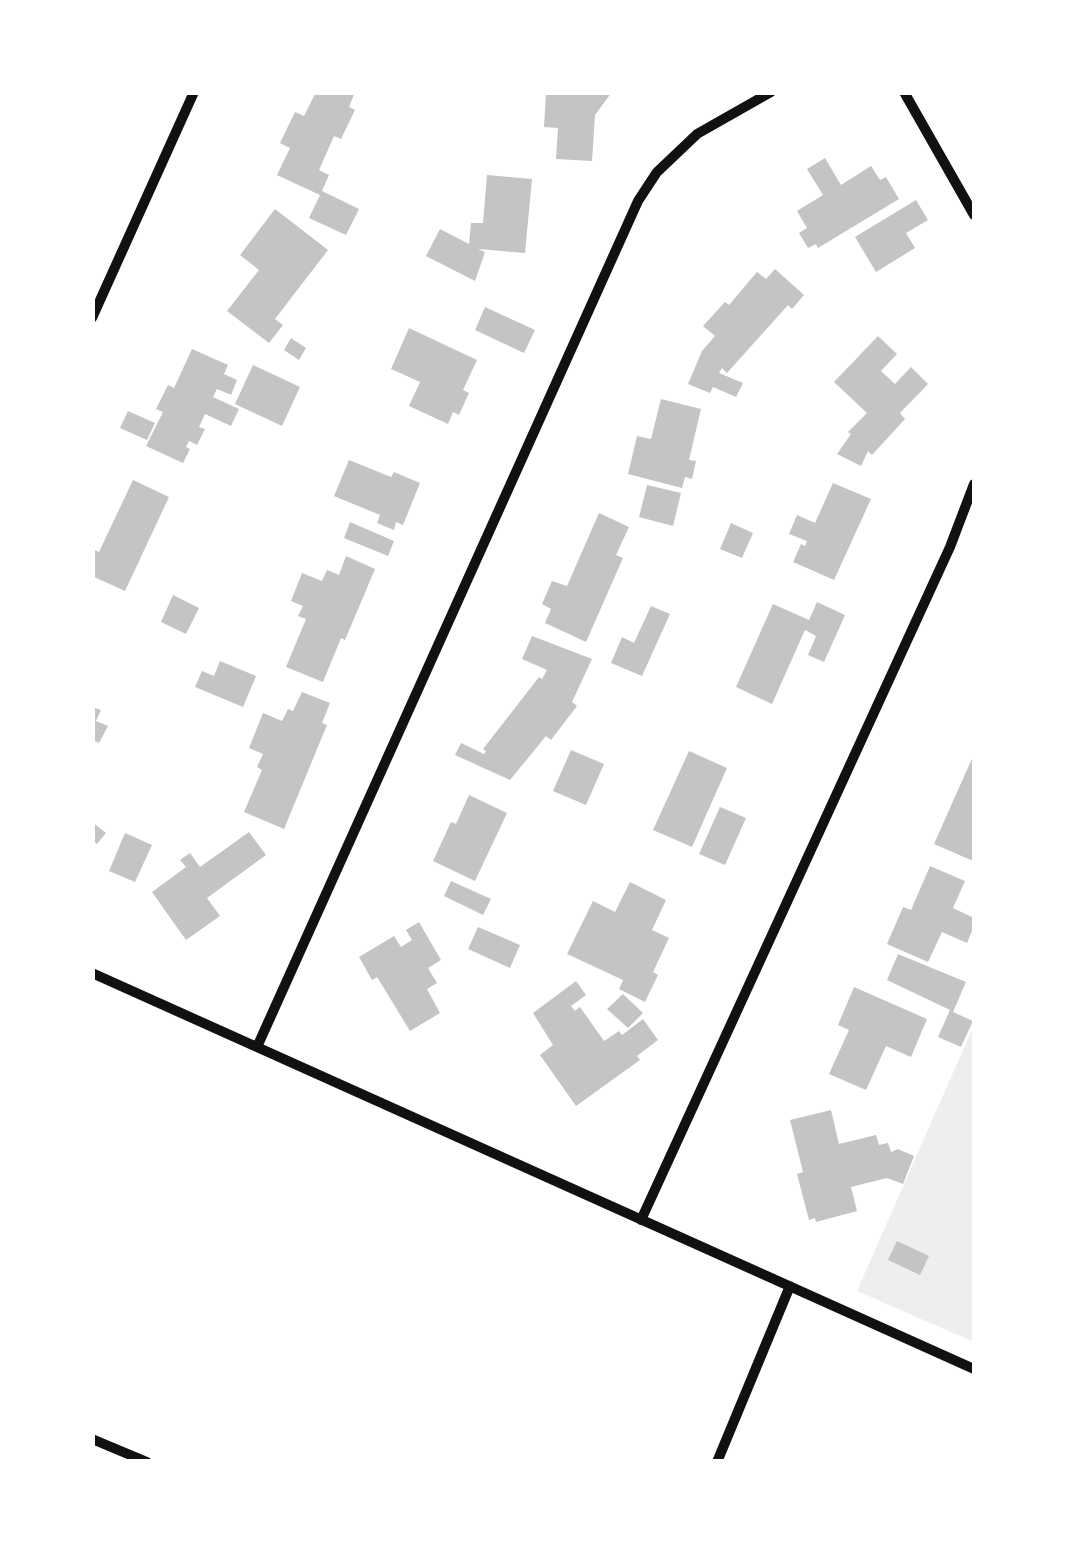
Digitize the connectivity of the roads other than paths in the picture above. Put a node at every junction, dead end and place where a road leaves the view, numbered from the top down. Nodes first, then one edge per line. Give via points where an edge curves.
1 (194, 92) edge
2 (772, 92) edge
3 (904, 92) edge
4 (974, 216) edge
5 (92, 318) edge
6 (974, 484) edge
7 (92, 973) edge
8 (257, 1047) junction
9 (641, 1220) junction
10 (790, 1286) junction
11 (974, 1368) edge
12 (92, 1439) edge
13 (147, 1462) edge
14 (717, 1462) edge

1 - 5 street
2 - 8 street via 697,134 638,201
3 - 4 street
6 - 9 street
7 - 8 street
8 - 9 street
9 - 10 street
10 - 11 street
10 - 14 street
12 - 13 street

